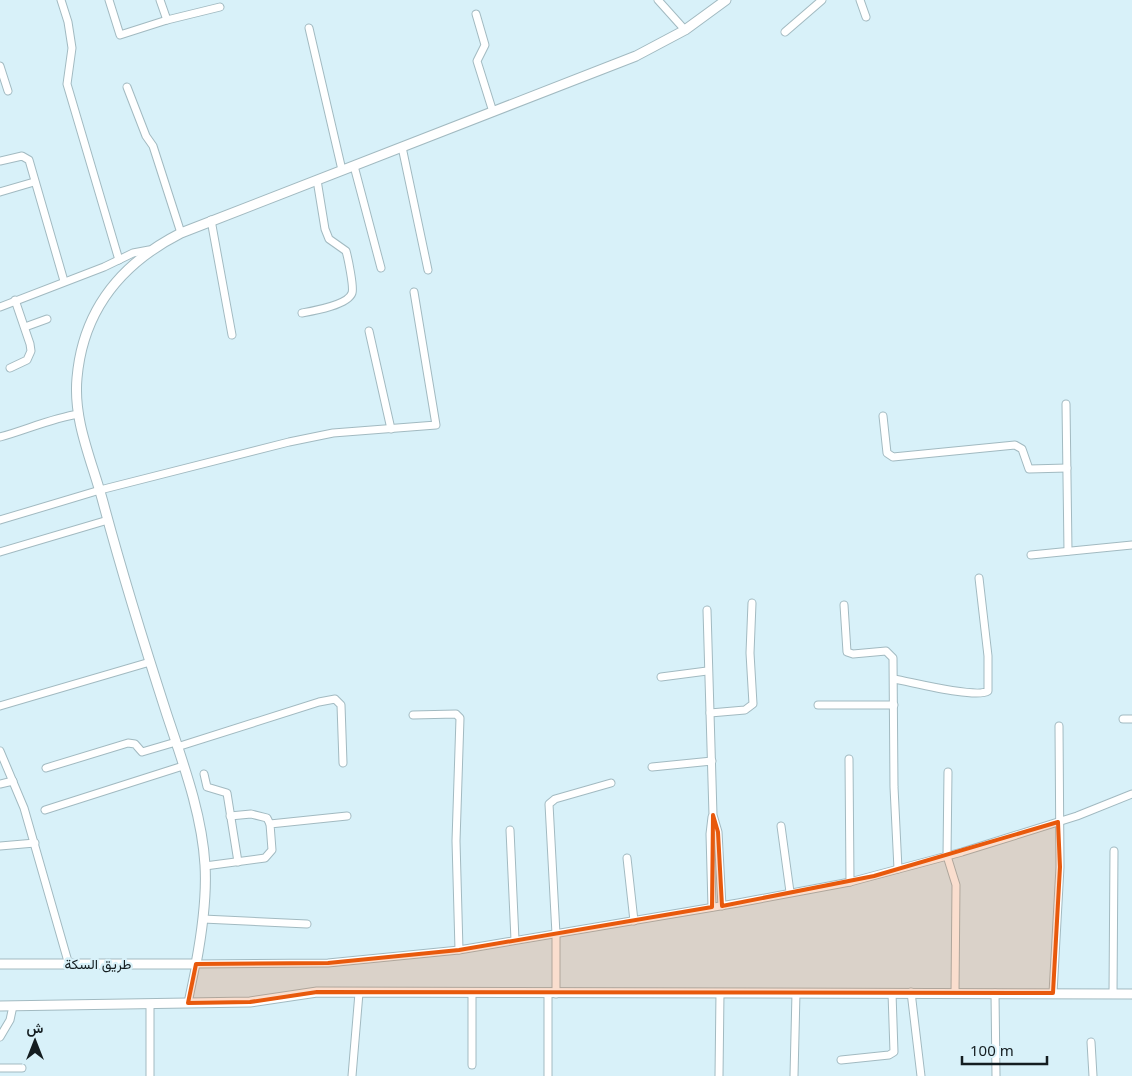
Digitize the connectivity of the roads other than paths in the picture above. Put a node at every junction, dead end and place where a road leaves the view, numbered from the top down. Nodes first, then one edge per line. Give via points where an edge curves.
1 (61, 0) edge
2 (109, 0) edge
3 (160, 0) edge
4 (658, 0) edge
5 (726, 0) edge
6 (822, 0) edge
7 (860, 0) edge
8 (220, 8) dead end
9 (476, 14) dead end
10 (866, 17) dead end
11 (167, 20) junction
12 (309, 28) dead end
13 (685, 30) junction
14 (785, 32) dead end
15 (0, 66) edge
16 (127, 87) dead end
17 (8, 91) dead end
18 (493, 112) junction
19 (402, 147) junction
20 (0, 160) edge
21 (354, 166) junction
22 (342, 170) junction
23 (317, 180) junction
24 (34, 182) junction
25 (0, 192) edge
26 (211, 220) junction
27 (181, 233) junction
28 (149, 250) junction
29 (119, 260) junction
30 (381, 268) dead end
31 (428, 270) dead end
32 (64, 281) junction
33 (414, 292) dead end
34 (15, 300) junction
35 (0, 307) edge
36 (302, 313) dead end
37 (47, 319) dead end
38 (25, 327) junction
39 (369, 331) dead end
40 (232, 335) dead end
41 (10, 368) dead end
42 (1066, 404) dead end
43 (79, 414) junction
44 (883, 416) dead end
45 (391, 429) junction
46 (0, 438) edge
47 (1067, 468) junction
48 (100, 490) junction
49 (0, 520) edge
50 (108, 520) junction
51 (1132, 545) edge
52 (1068, 551) junction
53 (0, 552) edge
54 (1031, 555) dead end
55 (979, 578) dead end
56 (752, 603) dead end
57 (844, 605) dead end
58 (707, 610) dead end
59 (150, 662) junction
60 (707, 671) junction
61 (661, 677) dead end
62 (894, 679) junction
63 (818, 705) dead end
64 (894, 705) junction
65 (0, 706) edge
66 (710, 713) junction
67 (413, 715) dead end
68 (1123, 719) dead end
69 (1132, 719) edge
70 (1059, 726) dead end
71 (177, 744) junction
72 (0, 751) edge
73 (848, 759) dead end
74 (712, 761) junction
75 (343, 763) dead end
76 (184, 766) junction
77 (652, 767) dead end
78 (46, 768) dead end
79 (948, 772) dead end
80 (204, 774) dead end
81 (13, 781) junction
82 (611, 783) dead end
83 (0, 784) edge
84 (1132, 794) edge
85 (45, 810) dead end
86 (713, 815) junction
87 (230, 816) junction
88 (347, 816) dead end
89 (1058, 822) junction
90 (270, 824) junction
91 (781, 826) dead end
92 (510, 830) dead end
93 (35, 844) junction
94 (0, 846) edge
95 (1114, 851) dead end
96 (947, 856) junction
97 (627, 858) dead end
98 (238, 862) junction
99 (205, 866) junction
100 (898, 870) junction
101 (850, 882) junction
102 (790, 892) junction
103 (722, 906) junction
104 (712, 907) junction
105 (203, 919) junction
106 (634, 921) junction
107 (307, 924) dead end
108 (556, 934) junction
109 (514, 940) junction
110 (459, 950) junction
111 (0, 964) edge
112 (196, 964) junction
113 (69, 965) junction
114 (911, 992) junction
115 (359, 993) junction
116 (472, 993) junction
117 (720, 993) junction
118 (796, 993) junction
119 (892, 993) junction
120 (955, 993) junction
121 (995, 993) junction
122 (1053, 993) junction
123 (552, 994) junction
124 (1113, 994) junction
125 (1132, 994) edge
126 (188, 1003) junction
127 (150, 1005) junction
128 (0, 1006) edge
129 (13, 1006) junction
130 (0, 1037) edge
131 (1092, 1042) dead end
132 (841, 1060) dead end
133 (472, 1065) dead end
134 (0, 1068) edge
135 (22, 1068) dead end
136 (150, 1076) edge
137 (352, 1076) edge
138 (548, 1076) edge
139 (718, 1076) edge
140 (794, 1076) edge
141 (921, 1076) edge
142 (996, 1076) edge
143 (1093, 1076) edge

1 - 29 street via 72,48 67,84
2 - 11 street via 120,35
3 - 11 street
4 - 13 street
5 - 13 main road
6 - 14 street
7 - 10 street
8 - 11 street
9 - 18 street via 485,45 477,61 478,68
12 - 22 street
13 - 18 main road via 636,56
15 - 17 street
16 - 27 street via 146,136 154,146
18 - 19 main road
19 - 21 main road
19 - 31 street
20 - 24 street via 26,156
21 - 22 main road
21 - 30 street
22 - 23 main road
23 - 26 main road
23 - 36 street via 325,229 329,239 346,251 352,292 332,307
24 - 25 street
24 - 32 street
26 - 27 main road
26 - 40 street
27 - 28 main road
28 - 29 street via 140,250
28 - 43 main road via 115,282 90,328 77,380
29 - 32 street
32 - 34 street
33 - 45 street via 436,425
34 - 35 street
34 - 38 street
37 - 38 street
38 - 41 street via 30,355 23,363
39 - 45 street
42 - 47 street
43 - 46 street via 62,416
43 - 48 main road
44 - 47 street via 887,453 893,457 1015,445 1022,449 1029,469
45 - 48 street via 333,433
47 - 52 street
48 - 49 street
48 - 50 main road
50 - 53 street
50 - 59 main road
51 - 52 street
52 - 54 street
55 - 62 street via 988,656 988,692 966,692
56 - 66 street via 753,704 745,710
57 - 62 street via 847,652 890,653
58 - 60 street
59 - 65 street
59 - 71 main road
60 - 61 street
60 - 66 street
62 - 64 street
63 - 64 street
64 - 100 street
66 - 74 street
67 - 110 street via 456,714 460,718 456,842
68 - 69 street
70 - 89 street
71 - 75 street via 336,699 340,704
71 - 76 main road
71 - 78 street via 142,752 135,744 128,743
72 - 81 street
73 - 101 street
74 - 77 street
74 - 86 street
76 - 85 street
76 - 99 main road via 201,831
79 - 96 street
80 - 87 street via 207,787 227,793
81 - 83 street
81 - 93 street
82 - 108 street via 555,799 549,804
84 - 89 street
86 - 103 street via 718,832
86 - 104 street via 710,834
87 - 90 street via 259,815 267,818
87 - 98 street
88 - 90 street
89 - 96 street
89 - 122 street via 1060,867
90 - 98 street via 272,850 269,856
91 - 102 street
92 - 109 street
93 - 94 street
93 - 113 street
95 - 124 street
96 - 100 street
96 - 120 street via 956,885
97 - 106 street
98 - 99 street
99 - 105 main road
100 - 101 street
101 - 102 street
102 - 103 street
103 - 104 street
104 - 106 street
105 - 107 street
105 - 112 main road
106 - 108 street
108 - 109 street
108 - 123 street
109 - 110 street
110 - 112 street via 328,963
111 - 113 main road, طريق السكة
112 - 113 main road, طريق السكة
112 - 126 street
114 - 119 main road
114 - 120 main road
114 - 141 street
115 - 116 main road
115 - 126 main road via 306,992 250,1002
115 - 137 street
116 - 123 main road
116 - 133 street
117 - 118 main road
117 - 123 main road
117 - 139 street
118 - 119 main road
118 - 140 street
119 - 132 street via 894,1052
120 - 121 main road
121 - 122 main road
121 - 142 street
122 - 124 main road
123 - 138 street
124 - 125 main road
126 - 127 main road
127 - 129 main road
127 - 136 street
128 - 129 main road
129 - 130 street via 10,1020
131 - 143 street
134 - 135 street

